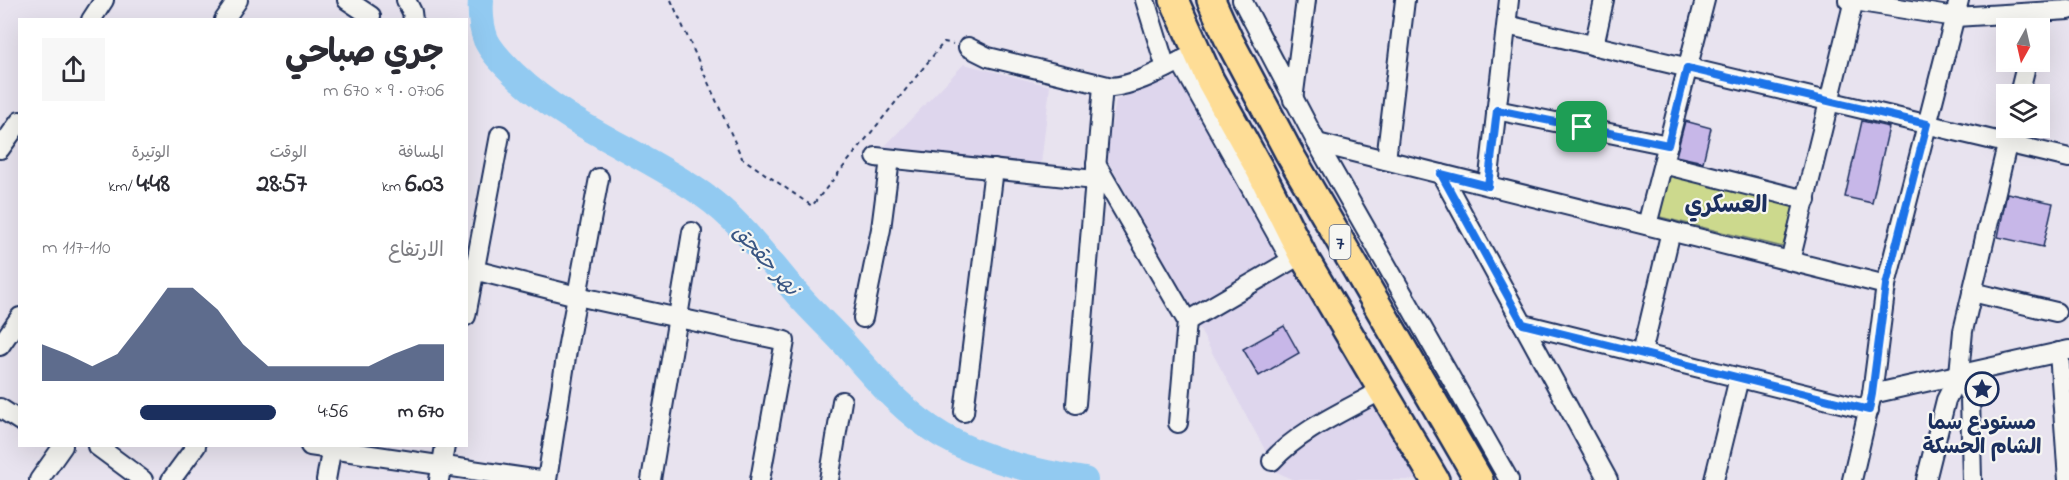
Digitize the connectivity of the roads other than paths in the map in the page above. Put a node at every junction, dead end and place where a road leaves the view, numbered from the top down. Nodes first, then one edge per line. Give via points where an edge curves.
1 (105, 0) edge
2 (238, 0) edge
3 (347, 0) edge
4 (406, 0) edge
5 (1145, 0) edge
6 (1174, 0) edge
7 (1211, 0) edge
8 (1242, 0) edge
9 (1306, 0) edge
10 (1405, 0) edge
11 (1509, 0) edge
12 (1604, 0) edge
13 (1705, 0) edge
14 (1852, 1) edge
15 (1957, 9) edge
16 (2069, 10) edge
17 (2038, 13) edge
18 (92, 18) edge
19 (225, 18) edge
20 (369, 18) edge
21 (412, 18) edge
22 (1507, 26) junction
23 (1594, 46) junction
24 (968, 47) road end
25 (1181, 61) junction
26 (1687, 68) junction
27 (1103, 86) junction
28 (1293, 100) junction
29 (1829, 101) junction
30 (1497, 110) junction
31 (18, 124) edge
32 (1927, 124) junction
33 (1996, 133) edge
34 (500, 135) dead end
35 (2008, 138) edge
36 (2017, 138) edge
37 (1317, 143) junction
38 (6, 145) edge
39 (1668, 145) junction
40 (2069, 158) edge
41 (1386, 160) junction
42 (1663, 165) junction
43 (994, 169) junction
44 (1441, 174) junction
45 (1099, 175) junction
46 (599, 178) dead end
47 (1488, 186) junction
48 (1806, 200) junction
49 (1647, 225) junction
50 (1671, 231) junction
51 (692, 232) dead end
52 (1297, 257) junction
53 (1790, 261) junction
54 (470, 269) edge
55 (1886, 285) junction
56 (468, 292) edge
57 (1972, 292) junction
58 (577, 296) junction
59 (2056, 312) dead end
60 (678, 318) junction
61 (863, 318) dead end
62 (18, 320) edge
63 (1187, 321) junction
64 (1523, 324) junction
65 (0, 346) edge
66 (2064, 351) edge
67 (1641, 353) junction
68 (1959, 374) junction
69 (1739, 378) junction
70 (1382, 390) junction
71 (842, 401) dead end
72 (1870, 402) junction
73 (1076, 404) dead end
74 (0, 408) edge
75 (964, 412) dead end
76 (18, 420) edge
77 (1178, 423) dead end
78 (59, 447) edge
79 (98, 447) edge
80 (195, 447) edge
81 (332, 447) edge
82 (445, 447) edge
83 (1272, 461) dead end
84 (441, 473) edge
85 (1611, 478) edge
86 (39, 480) edge
87 (143, 480) edge
88 (171, 480) edge
89 (326, 480) edge
90 (540, 480) edge
91 (547, 480) edge
92 (651, 480) edge
93 (760, 480) edge
94 (829, 480) edge
95 (1435, 480) edge
96 (1479, 480) edge
97 (1509, 480) edge
98 (1714, 480) edge
99 (1852, 480) edge
100 (1926, 480) edge
101 (1972, 480) edge
102 (2068, 480) edge

1 - 18 street
2 - 19 street
3 - 20 street via 371,15
4 - 21 street
5 - 25 street
6 - 25 highway, 7
7 - 96 highway, 7 via 1289,153
8 - 28 street
9 - 28 street
10 - 41 street
11 - 22 street
12 - 23 street
13 - 26 street
14 - 15 street
14 - 29 street
15 - 17 street
15 - 32 street
16 - 17 street
22 - 23 street
22 - 30 street
23 - 26 street
24 - 27 street via 988,57
25 - 27 street via 1119,87
25 - 52 highway, 7
26 - 29 street
26 - 39 street
27 - 45 street
28 - 37 street
29 - 32 street
29 - 48 street
30 - 39 street
30 - 47 street
31 - 38 street
32 - 33 street
32 - 55 street
34 - 54 street
35 - 57 street
36 - 40 street
37 - 41 street
37 - 97 street
39 - 42 street
41 - 44 street
42 - 48 street
42 - 49 street
43 - 45 street
43 - 61 street via 883,158 881,230
43 - 75 street
44 - 47 street
44 - 64 street
45 - 63 street
45 - 73 street
46 - 58 street
47 - 49 street
48 - 53 street
49 - 50 street
50 - 53 street
50 - 67 street
51 - 60 street
52 - 63 street
52 - 70 highway, 7
53 - 55 street
54 - 56 street
54 - 58 street
55 - 72 street
57 - 59 street
57 - 68 street
58 - 60 street
58 - 91 street
60 - 92 street
60 - 93 street via 785,341
62 - 65 street
63 - 77 street
64 - 67 street
64 - 85 street
66 - 68 street
66 - 102 street
67 - 69 street
68 - 72 street
68 - 100 street via 1946,400
68 - 101 street via 1970,397
69 - 72 street
69 - 98 street
70 - 83 street via 1300,437
70 - 95 highway, 7
71 - 94 street
72 - 99 street
74 - 76 street
78 - 86 street
79 - 87 street
80 - 88 street
81 - 84 street
81 - 89 street
82 - 84 street
84 - 90 street

